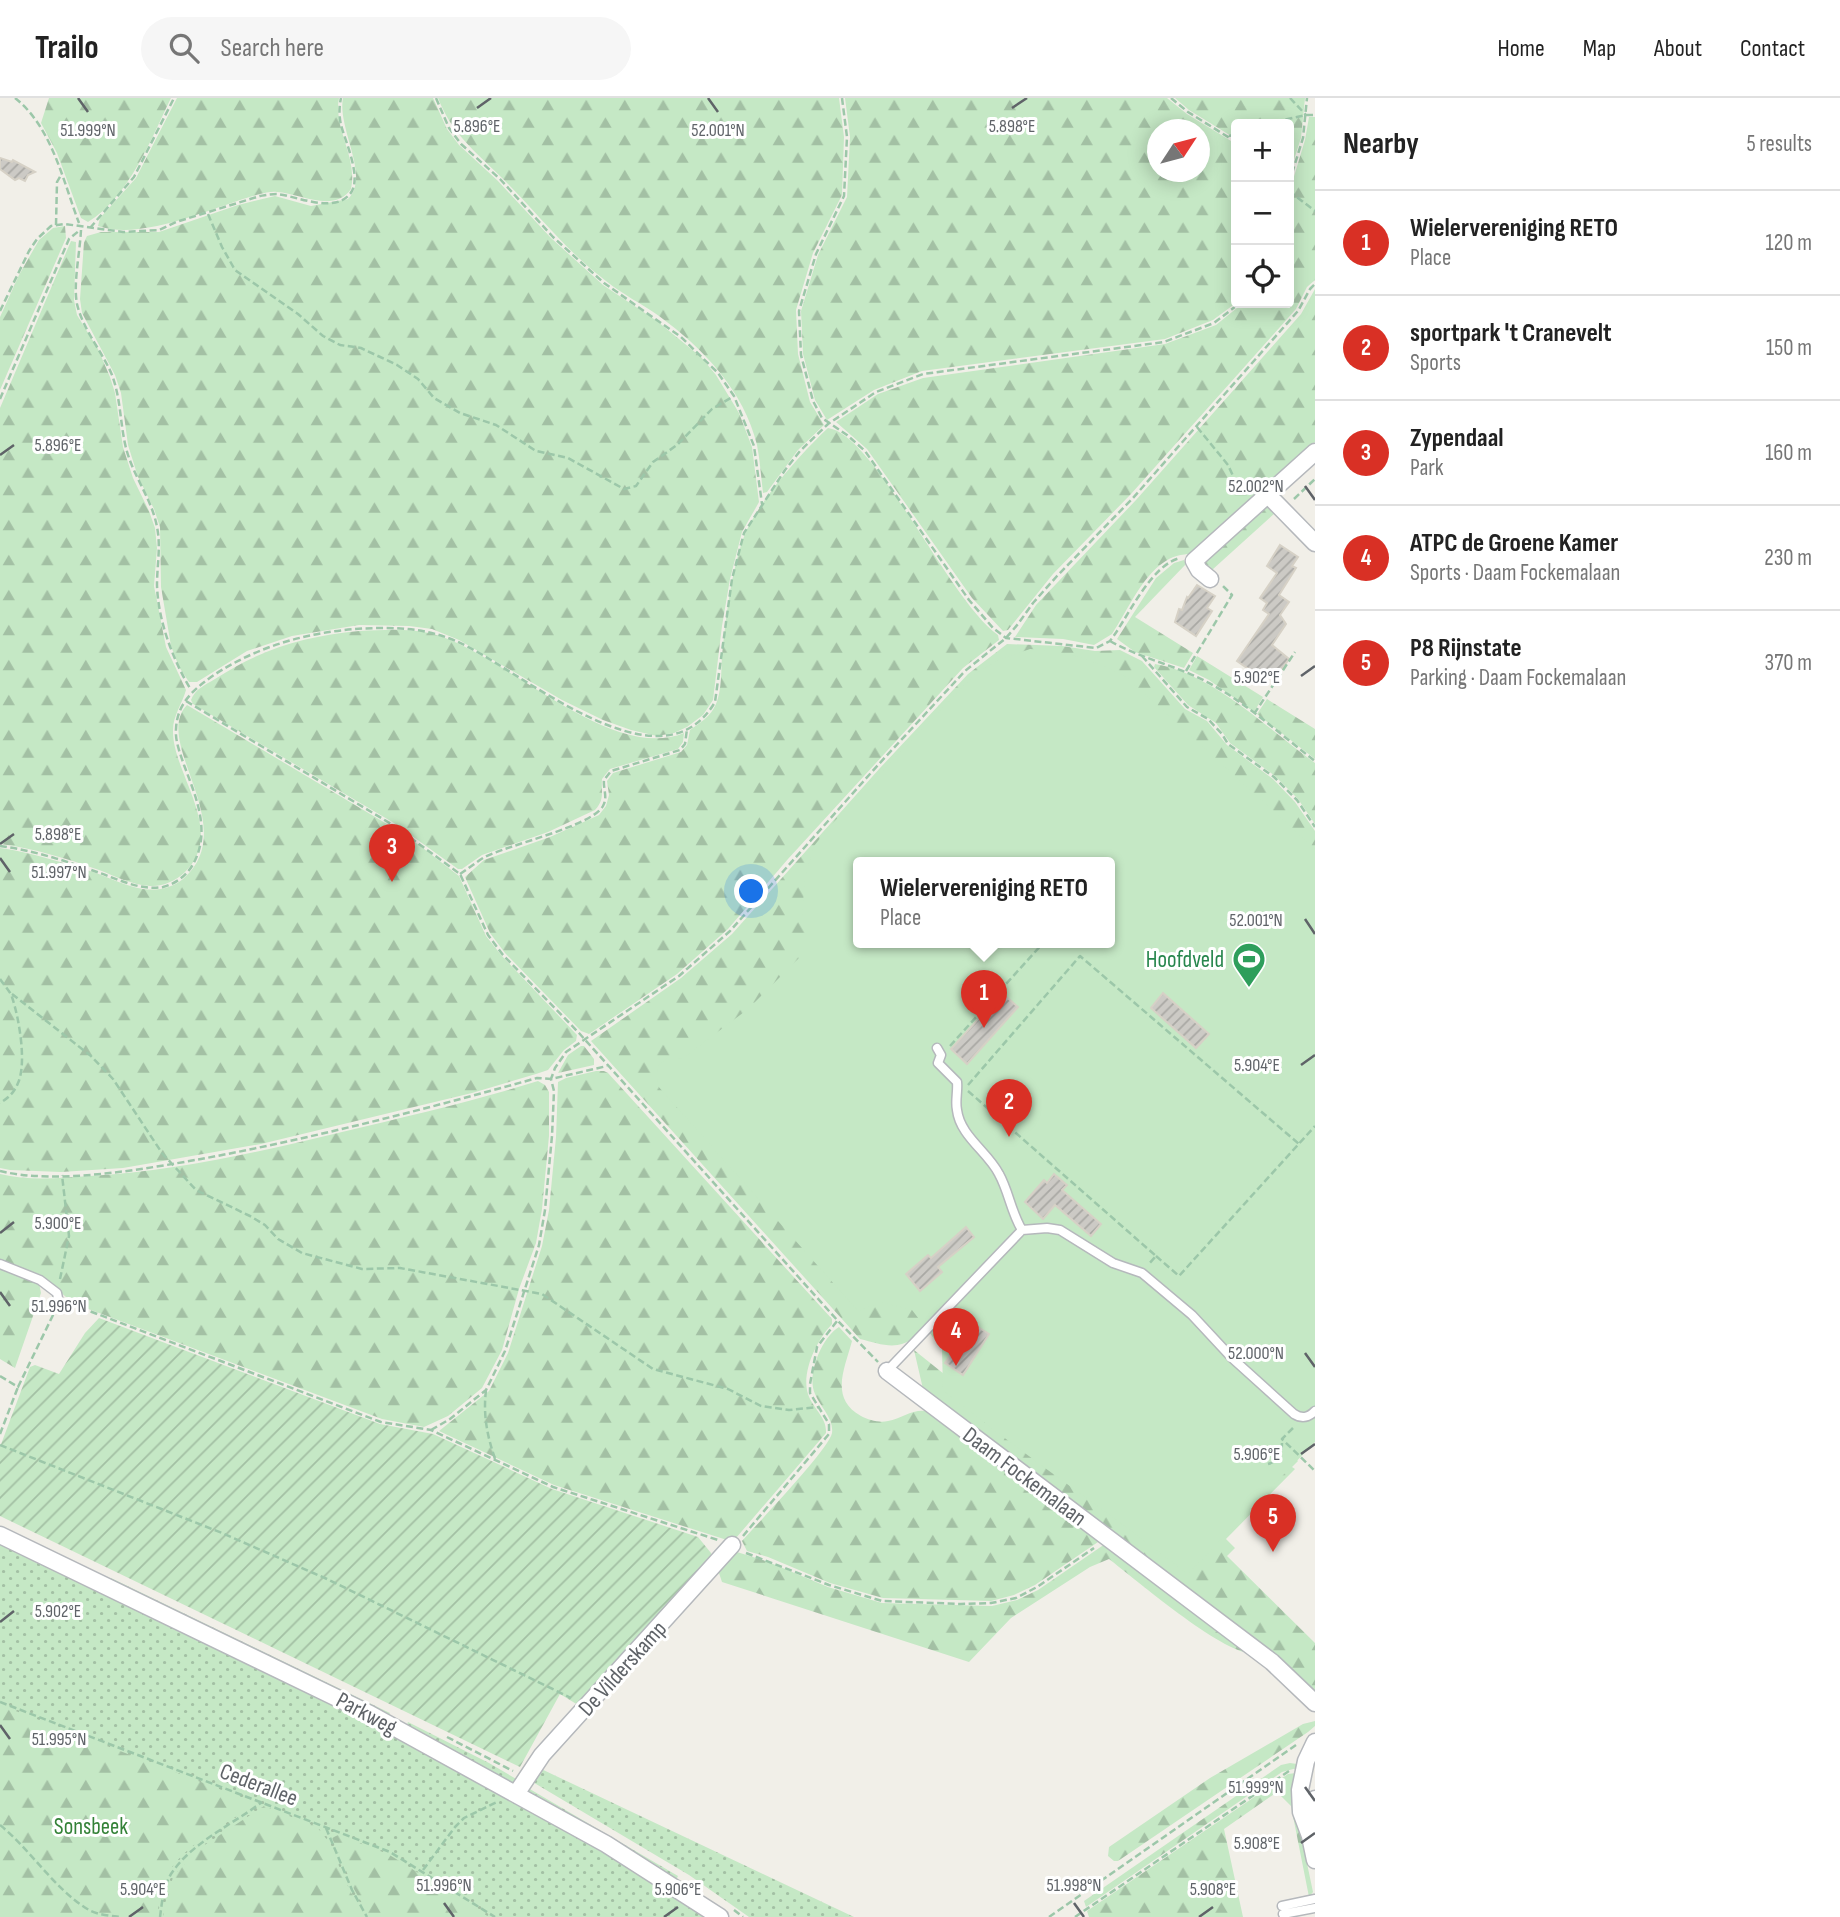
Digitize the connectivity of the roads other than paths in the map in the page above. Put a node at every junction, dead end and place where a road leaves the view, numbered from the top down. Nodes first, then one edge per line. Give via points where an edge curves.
1 (1315, 452) edge
2 (1265, 497) junction
3 (1315, 543) edge
4 (1210, 579) road end
5 (939, 1051) road end
6 (1022, 1230) junction
7 (0, 1264) edge
8 (59, 1303) road end
9 (887, 1371) joint
10 (1315, 1411) edge
11 (0, 1535) edge
12 (732, 1545) road end
13 (1315, 1703) edge
14 (1315, 1742) edge
15 (1307, 1792) edge
16 (516, 1794) junction
17 (1315, 1860) edge
18 (1315, 1899) edge
19 (1315, 1908) edge
20 (720, 1917) edge

1 - 2 street
2 - 3 street
2 - 4 street via 1194,561
5 - 6 lane via 938,1063 957,1083 960,1121 998,1170
6 - 9 lane
6 - 10 lane via 1060,1230 1113,1263 1142,1273 1294,1414 1303,1418
7 - 8 lane via 40,1280 57,1293
9 - 13 street, Daam Fockemalaan via 1272,1662
11 - 16 street, Parkweg via 325,1692
12 - 16 street, De Vilderskamp via 542,1755
14 - 15 street via 1303,1772
15 - 17 street
16 - 20 street, Parkweg via 606,1844
18 - 19 lane via 1282,1910

